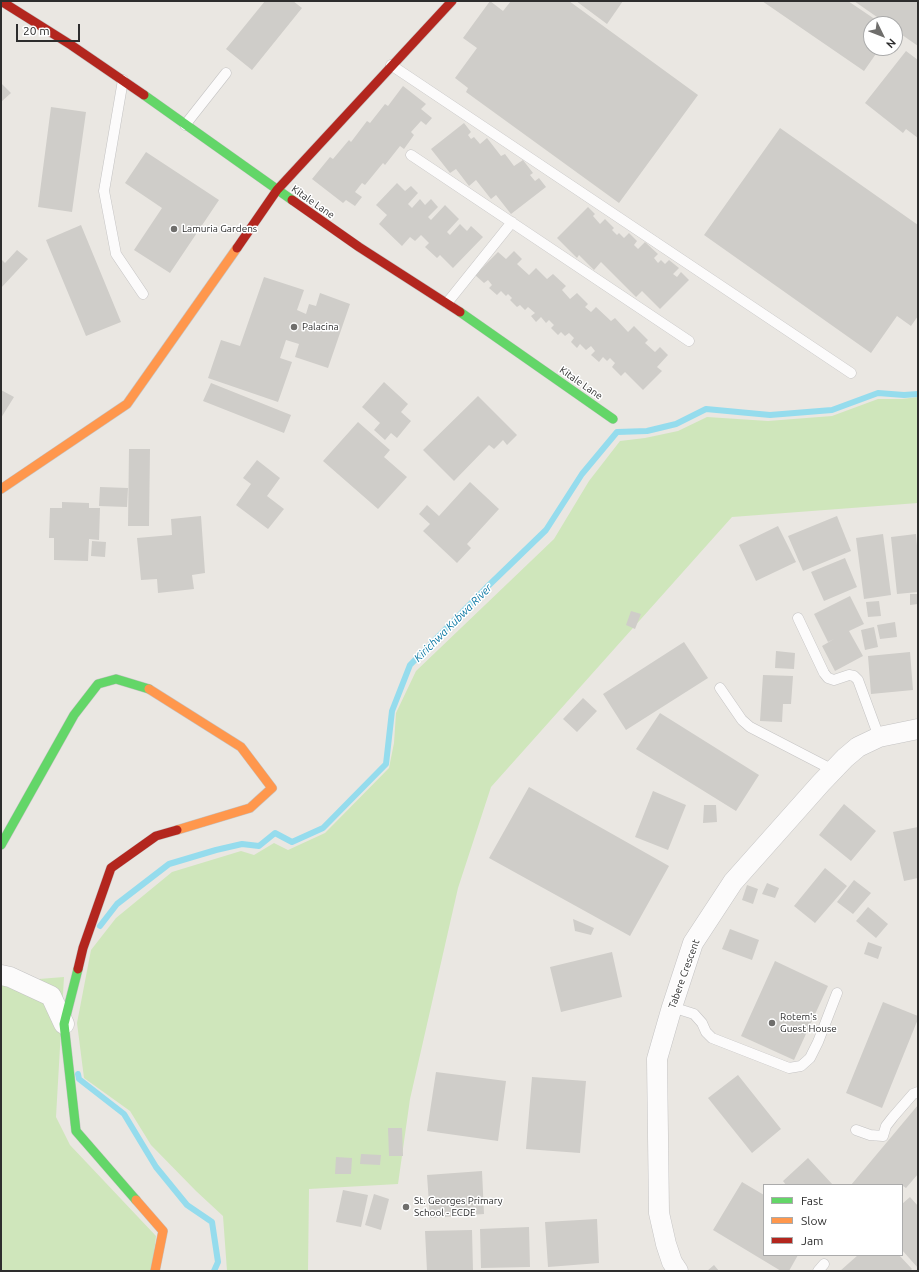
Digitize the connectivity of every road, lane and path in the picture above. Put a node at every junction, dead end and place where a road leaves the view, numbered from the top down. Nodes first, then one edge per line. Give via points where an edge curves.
1 (1, 1) edge
2 (452, 1) edge
3 (10, 7) edge
4 (391, 65) junction
5 (226, 73) dead end
6 (123, 80) junction
7 (185, 125) junction
8 (411, 155) dead end
9 (277, 190) junction
10 (512, 222) junction
11 (142, 294) dead end
12 (447, 303) junction
13 (689, 341) dead end
14 (851, 373) dead end
15 (613, 419) dead end
16 (1, 489) edge
17 (798, 618) dead end
18 (720, 688) dead end
19 (918, 730) edge
20 (879, 737) junction
21 (833, 770) junction
22 (1, 845) edge
23 (1, 975) edge
24 (837, 993) dead end
25 (672, 1007) junction
26 (64, 1024) junction
27 (918, 1092) edge
28 (856, 1130) dead end
29 (669, 1268) edge
30 (155, 1271) edge

1 - 3 street, Kitale Lane
2 - 4 street
3 - 6 street, Kitale Lane
4 - 9 street
4 - 14 lane
5 - 7 lane
6 - 7 street, Kitale Lane
6 - 11 lane via 104,191 116,254
7 - 9 street, Kitale Lane
8 - 10 lane
9 - 12 street, Kitale Lane via 359,247
9 - 16 street via 127,404
10 - 12 lane
10 - 13 lane
12 - 15 street, Kitale Lane
17 - 20 lane via 828,678 834,680 849,675 858,680
18 - 21 lane via 742,720 750,727
19 - 20 street, Tabere Crescent
20 - 21 street, Tabere Crescent via 858,747
21 - 25 street, Tabere Crescent via 733,882 693,943
22 - 26 street via 74,715 98,684 116,679 152,690 241,747 272,788 250,808 156,836 111,868 83,948
23 - 26 street via 51,996
24 - 25 lane via 810,1058 801,1066 789,1068 712,1038 694,1014
25 - 29 street, Tabere Crescent via 657,1059 659,1213
26 - 30 street via 76,1131 163,1231
27 - 28 lane via 913,1094 893,1117 886,1126 883,1136

